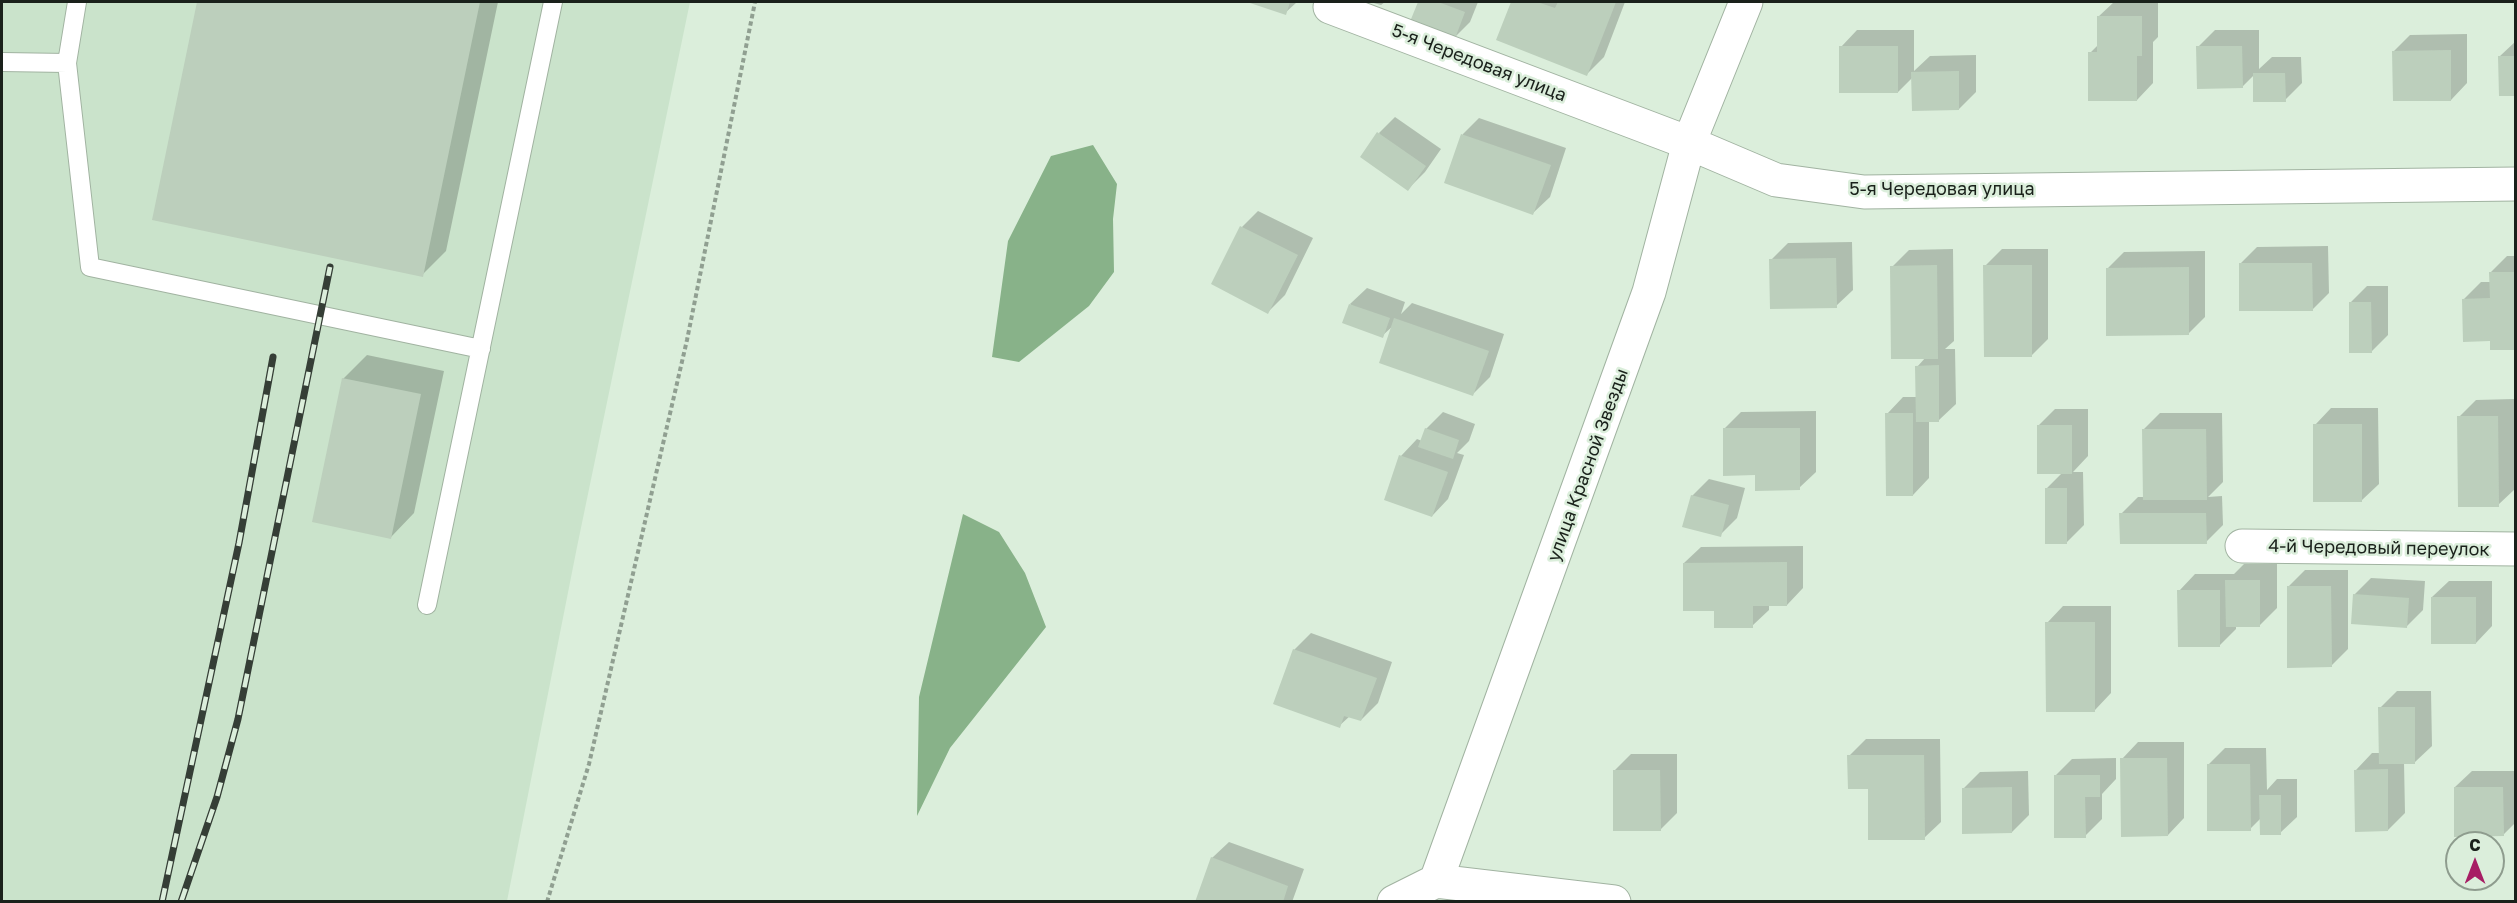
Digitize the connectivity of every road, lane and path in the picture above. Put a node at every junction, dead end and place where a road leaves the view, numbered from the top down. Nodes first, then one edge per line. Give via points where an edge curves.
1 (77, 2) edge
2 (554, 2) edge
3 (755, 2) edge
4 (1746, 2) edge
5 (1330, 7) dead end
6 (2, 62) edge
7 (67, 63) junction
8 (1689, 143) junction
9 (2516, 184) edge
10 (481, 349) junction
11 (2242, 546) dead end
12 (2516, 549) edge
13 (428, 605) dead end
14 (1436, 881) junction
15 (547, 902) edge
16 (1394, 902) edge
17 (1614, 902) edge

1 - 7 lane
2 - 10 lane
3 - 15 path via 687,340 589,764
4 - 8 street, улица Красной Звезды
5 - 8 street, 5-я Чередовая улица
6 - 7 lane
7 - 10 lane via 90,267
8 - 9 street, 5-я Чередовая улица via 1776,180 1864,192
8 - 14 street, улица Красной Звезды via 1649,292
10 - 13 lane
11 - 12 street, 4-й Чередовый переулок
14 - 16 street
14 - 17 street

